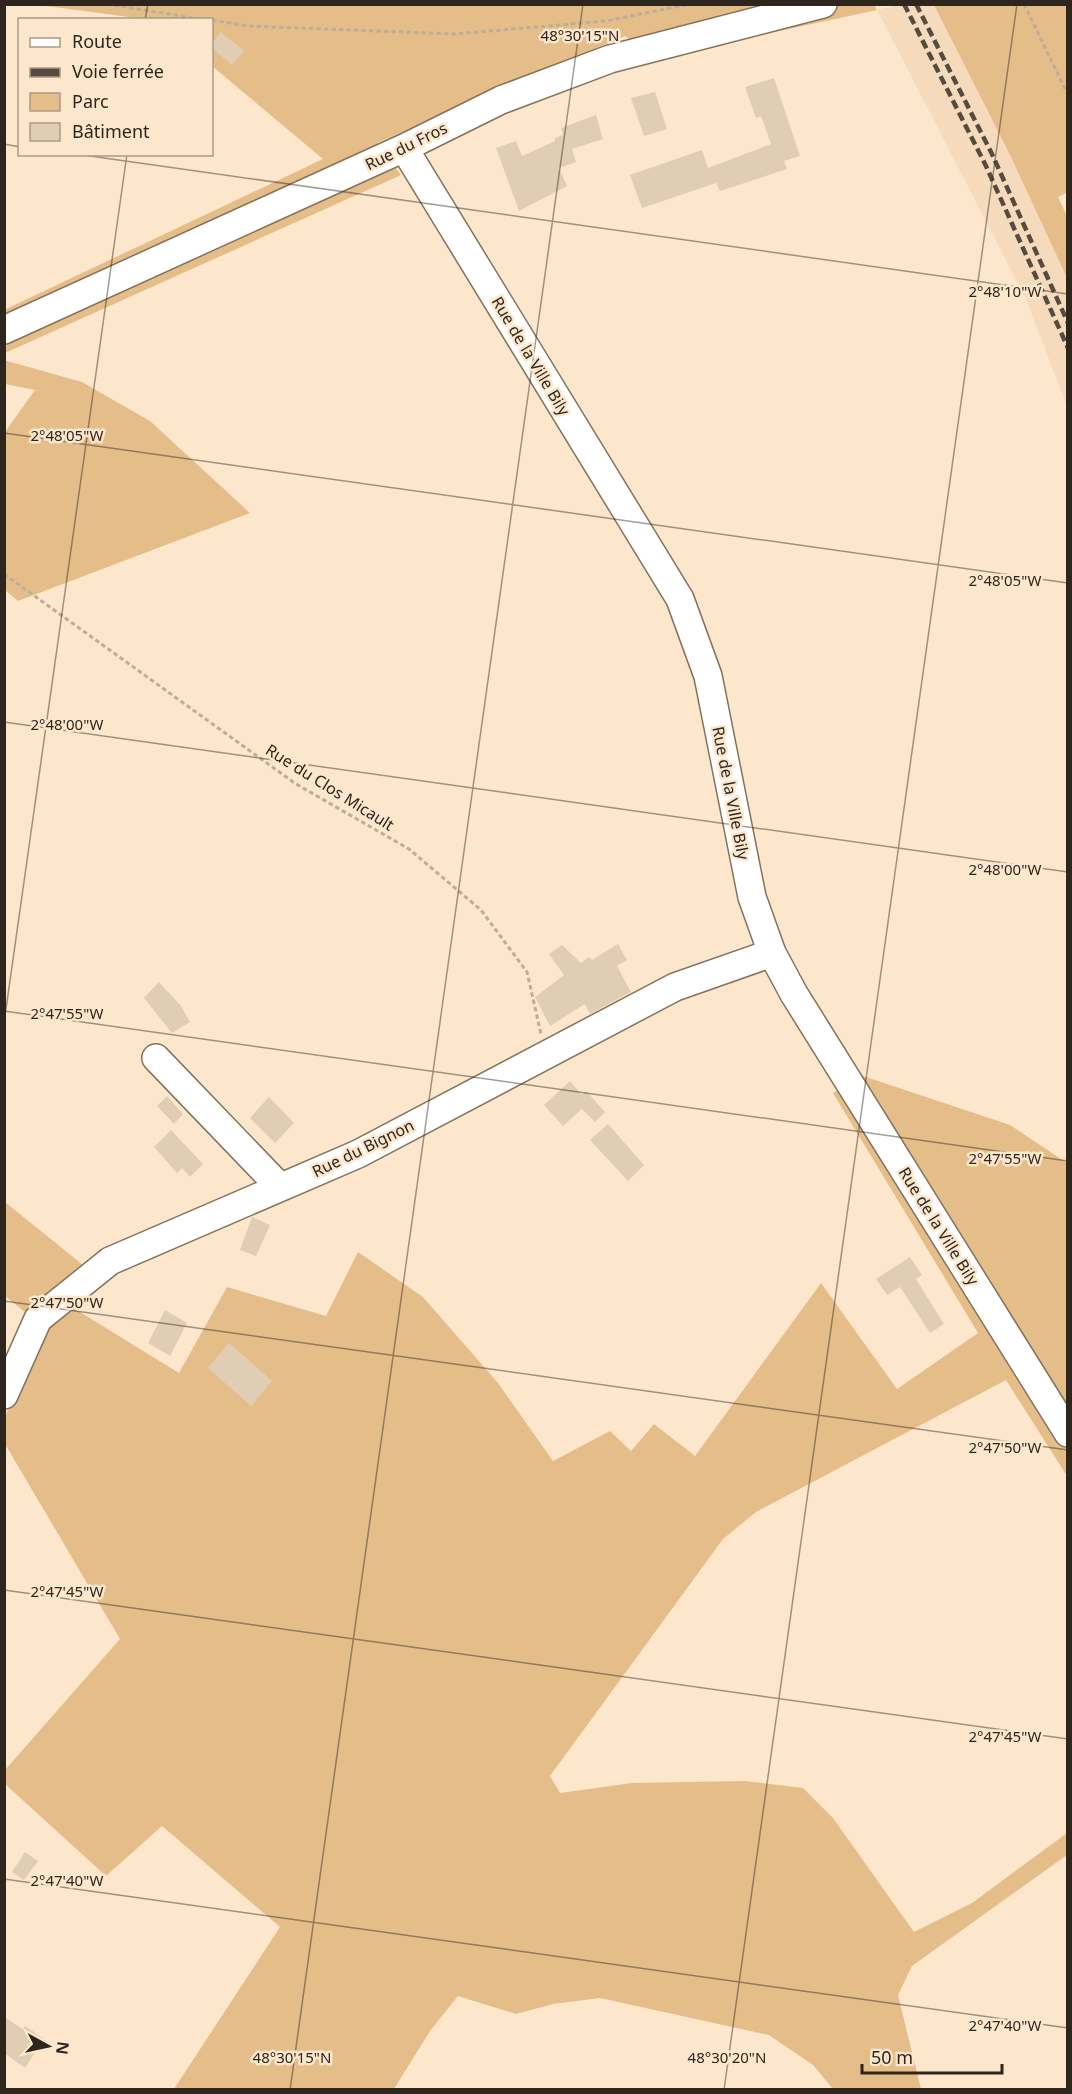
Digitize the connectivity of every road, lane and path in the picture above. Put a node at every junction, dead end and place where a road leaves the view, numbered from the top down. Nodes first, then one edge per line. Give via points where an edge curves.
1 (107, 4) edge
2 (690, 4) edge
3 (823, 4) edge
4 (1024, 4) edge
5 (194, 18) edge
6 (213, 20) edge
7 (1068, 95) edge
8 (404, 148) junction
9 (4, 330) edge
10 (4, 574) edge
11 (772, 953) junction
12 (546, 1053) junction
13 (156, 1058) dead end
14 (280, 1187) junction
15 (4, 1395) edge
16 (1068, 1433) edge

1 - 5 path
2 - 6 path via 606,21 454,34 248,26
3 - 8 street, Rue du Fros via 610,59 501,100
4 - 7 path
8 - 9 street, Rue du Fros
8 - 11 street, Rue de la Ville Bily via 680,599 708,676 752,897
10 - 12 path, Rue du Clos Micault via 296,784 409,849 481,910 527,972
11 - 12 street, Rue du Bignon via 675,987
11 - 16 street, Rue de la Ville Bily
12 - 14 street, Rue du Bignon via 358,1154
13 - 14 street
14 - 15 street, Rue du Bignon via 110,1261 38,1319

